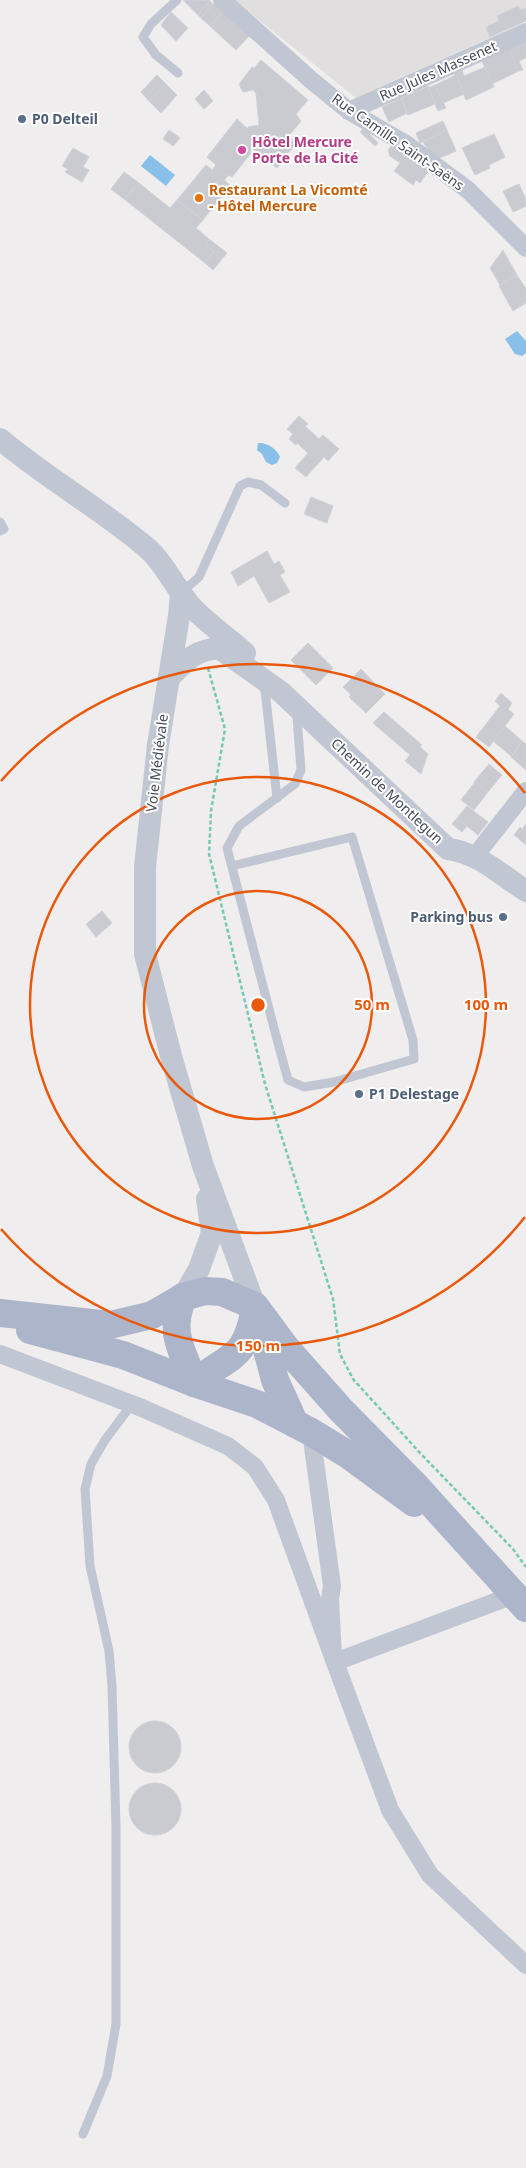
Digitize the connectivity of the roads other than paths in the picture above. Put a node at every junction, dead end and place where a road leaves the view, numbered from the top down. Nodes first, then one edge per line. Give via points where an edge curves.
1 (177, 0) edge
2 (222, 0) edge
3 (526, 32) edge
4 (178, 73) dead end
5 (349, 111) junction
6 (525, 244) edge
7 (0, 440) edge
8 (285, 503) dead end
9 (0, 522) edge
10 (0, 531) edge
11 (180, 605) junction
12 (211, 649) junction
13 (255, 673) junction
14 (170, 678) junction
15 (284, 695) junction
16 (526, 791) edge
17 (277, 798) junction
18 (475, 856) junction
19 (232, 866) junction
20 (526, 892) edge
21 (203, 1166) junction
22 (183, 1297) junction
23 (255, 1306) junction
24 (0, 1313) edge
25 (0, 1322) edge
26 (0, 1354) edge
27 (194, 1383) junction
28 (132, 1404) junction
29 (303, 1428) junction
30 (521, 1605) edge
31 (334, 1659) junction
32 (526, 1965) edge
33 (83, 2134) dead end

1 - 4 lane via 151,24 143,37 156,56
2 - 5 street, Rue Camille Saint-Saëns
3 - 5 street, Rue Jules Massenet
5 - 6 street, Rue Camille Saint-Saëns via 406,144 468,190
7 - 11 street via 143,544 164,567
8 - 11 lane via 261,485 248,482 240,486 199,577
9 - 10 lane via 4,529
11 - 12 street, Chemin de Montlegun via 190,626
11 - 14 street, Voie Médiévale
11 - 15 street, Chemin de Montlegun via 198,614 232,640
12 - 13 street, Chemin de Montlegun
12 - 14 street via 190,656
13 - 15 street, Chemin de Montlegun
13 - 17 lane via 265,690
14 - 21 street, Voie Médiévale via 158,746 145,868 145,954
15 - 17 lane via 297,717 301,770 295,784
15 - 18 street, Chemin de Montlegun via 448,849
16 - 18 street
17 - 19 lane via 239,826 227,848
18 - 20 street, Chemin de Montlegun
19 - 19 lane via 288,1080 304,1087 326,1084 414,1059 413,1040 352,837
21 - 22 street via 212,1233 199,1269
21 - 23 street
22 - 23 main road via 205,1291 222,1292
22 - 24 main road via 152,1315 110,1325
22 - 27 main road via 175,1328
23 - 27 main road via 250,1334 239,1351
23 - 29 main road via 275,1380
23 - 30 main road via 286,1348 341,1410 413,1483
25 - 27 main road via 123,1354
26 - 28 street
27 - 29 main road via 257,1404
28 - 31 street via 228,1446 255,1467 276,1500
28 - 33 lane via 90,1464 85,1489 90,1566 109,1651 112,1686 116,2024 107,2076
29 - 30 main road via 347,1454 411,1501
29 - 31 street via 332,1586
30 - 31 street
31 - 32 street via 390,1810 430,1875

